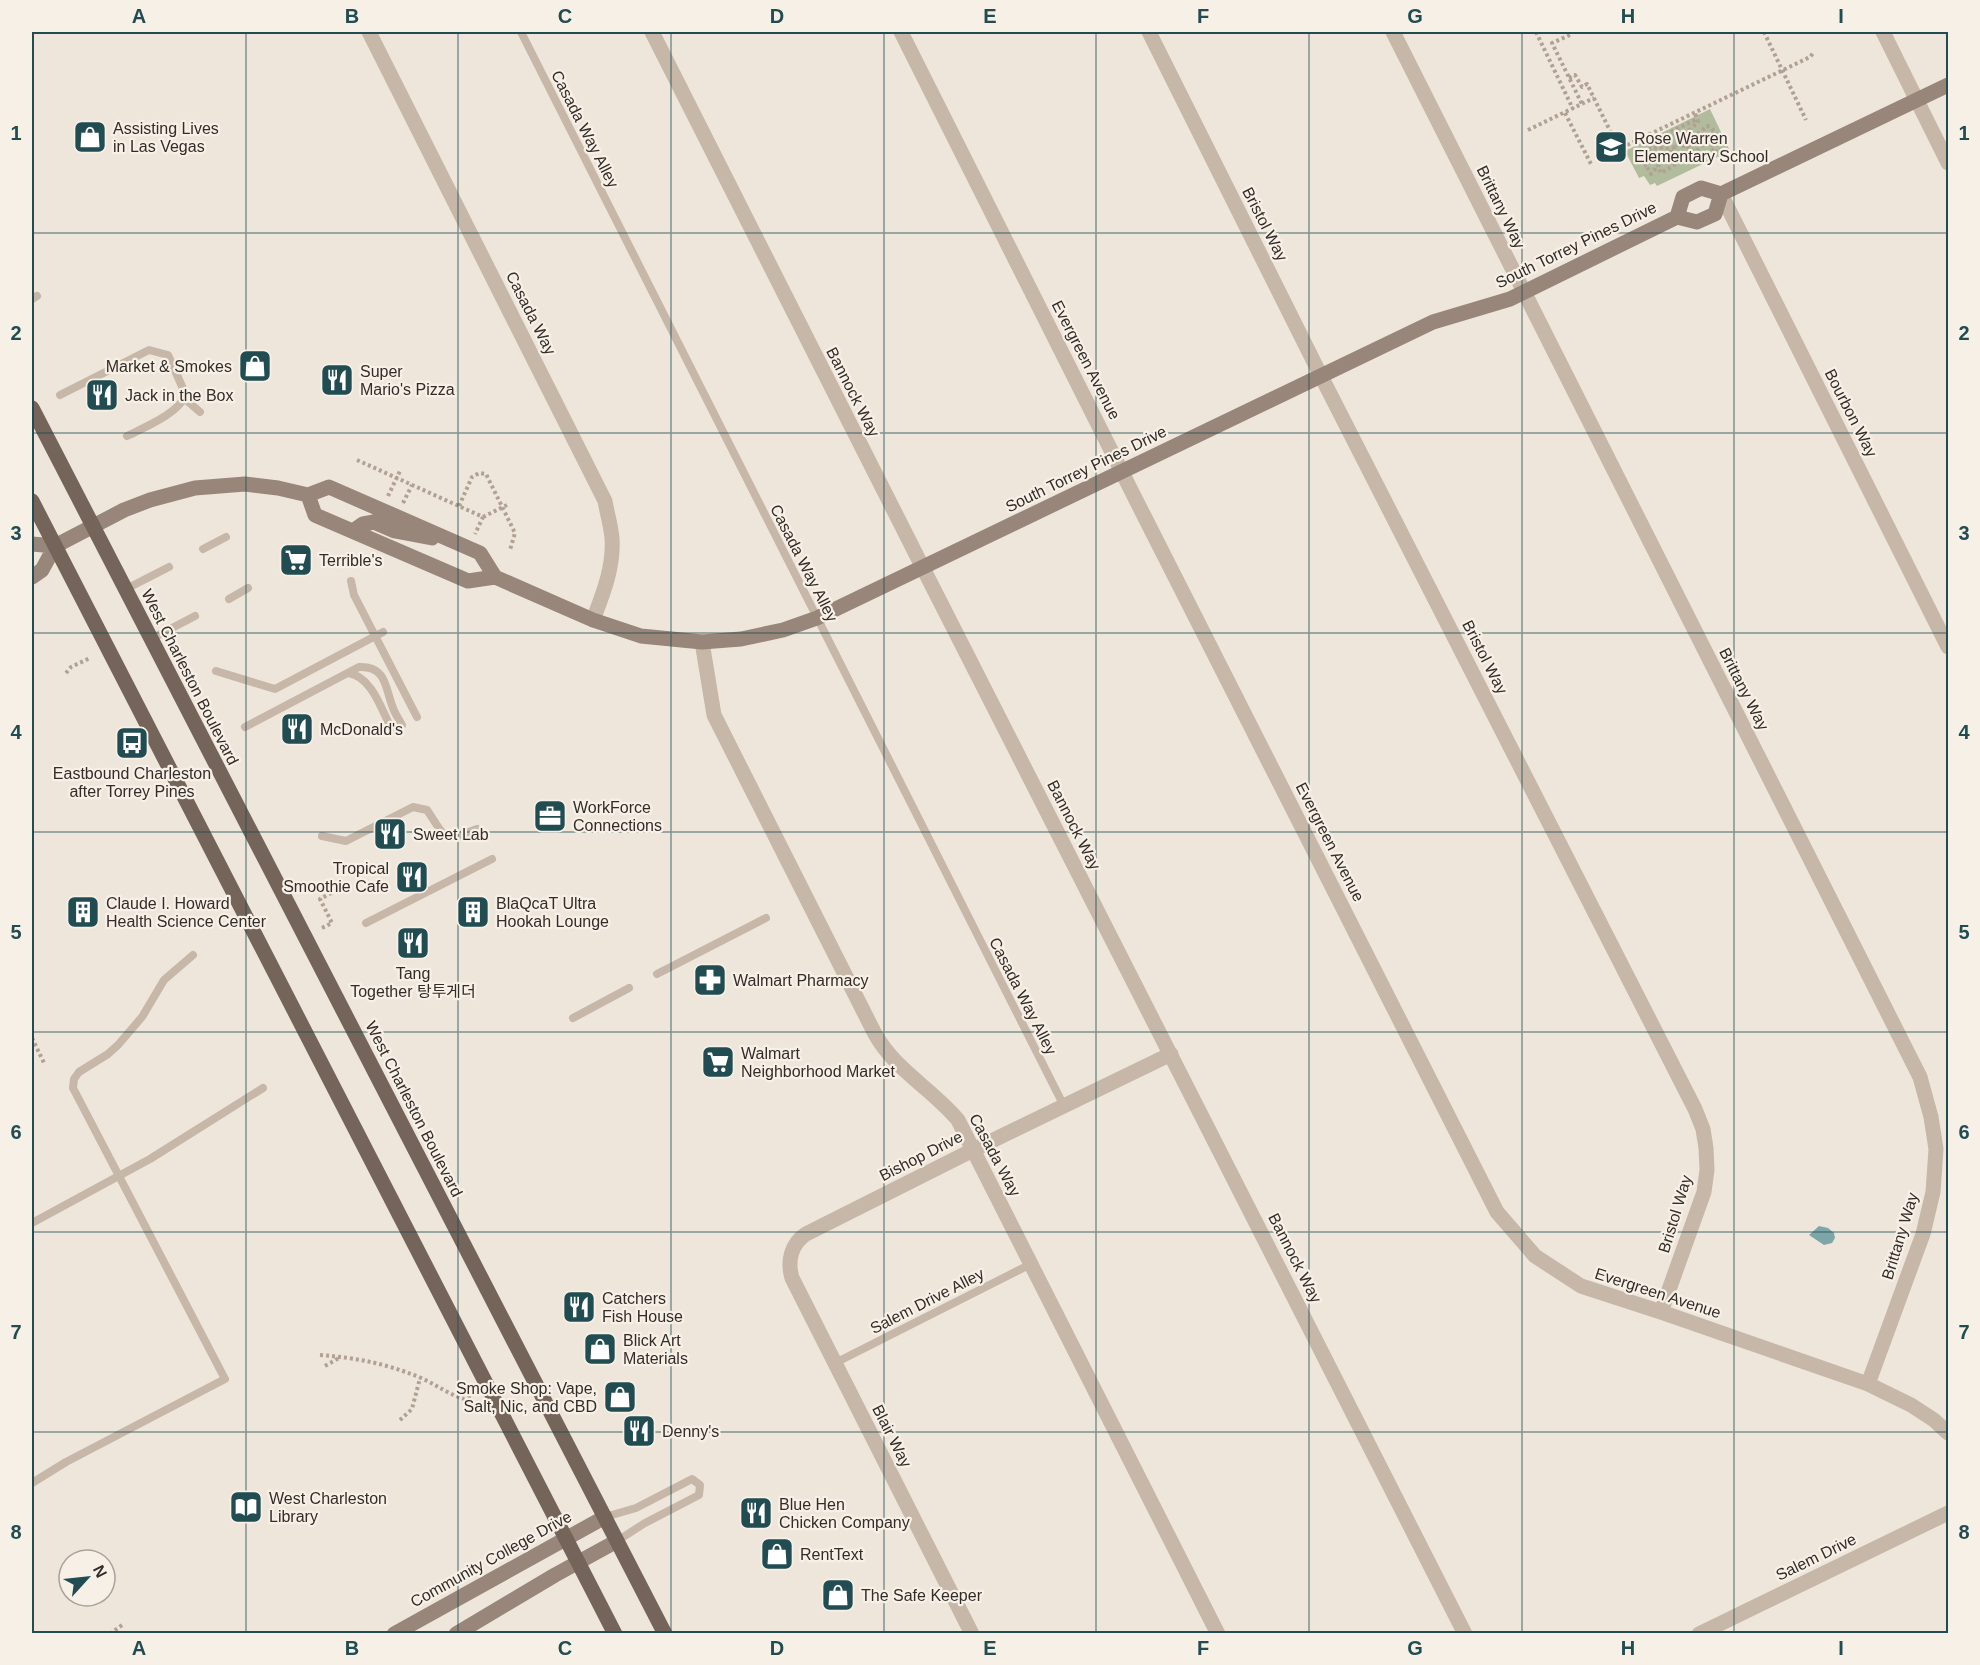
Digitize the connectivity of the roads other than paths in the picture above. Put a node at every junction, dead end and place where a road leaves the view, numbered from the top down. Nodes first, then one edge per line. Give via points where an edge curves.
1 (369, 32) edge
2 (520, 32) edge
3 (652, 32) edge
4 (902, 32) edge
5 (1149, 32) edge
6 (1393, 32) edge
7 (1883, 32) edge
8 (1948, 85) edge
9 (1917, 101) junction
10 (1948, 163) edge
11 (1721, 194) junction
12 (1677, 217) junction
13 (1524, 293) junction
14 (1321, 376) junction
15 (60, 395) dead end
16 (185, 399) junction
17 (32, 408) edge
18 (200, 412) dead end
19 (127, 436) dead end
20 (1122, 471) junction
21 (308, 495) junction
22 (32, 501) edge
23 (92, 526) junction
24 (353, 531) junction
25 (226, 537) dead end
26 (457, 543) junction
27 (32, 544) edge
28 (55, 546) junction
29 (203, 549) dead end
30 (169, 567) dead end
31 (922, 567) junction
32 (32, 577) edge
33 (495, 577) junction
34 (351, 581) dead end
35 (248, 588) dead end
36 (124, 590) junction
37 (229, 599) dead end
38 (195, 616) dead end
39 (817, 618) junction
40 (593, 620) junction
41 (380, 634) junction
42 (150, 640) junction
43 (702, 642) junction
44 (1948, 647) edge
45 (216, 671) dead end
46 (348, 673) junction
47 (417, 717) dead end
48 (402, 725) dead end
49 (245, 727) dead end
50 (392, 730) dead end
51 (477, 830) dead end
52 (322, 836) dead end
53 (492, 859) dead end
54 (766, 918) dead end
55 (366, 923) dead end
56 (193, 955) dead end
57 (657, 974) dead end
58 (629, 988) dead end
59 (573, 1018) dead end
60 (1172, 1054) junction
61 (263, 1088) dead end
62 (1064, 1106) junction
63 (973, 1150) junction
64 (120, 1176) junction
65 (32, 1223) edge
66 (792, 1252) joint
67 (1031, 1264) junction
68 (1661, 1312) junction
69 (835, 1363) junction
70 (1868, 1384) junction
71 (1948, 1433) edge
72 (32, 1483) edge
73 (1948, 1514) edge
74 (605, 1517) junction
75 (566, 1538) junction
76 (617, 1541) junction
77 (578, 1562) junction
78 (394, 1634) edge
79 (456, 1634) edge
80 (615, 1634) edge
81 (665, 1634) edge
82 (972, 1634) edge
83 (1218, 1634) edge
84 (1465, 1634) edge
85 (1699, 1634) edge

1 - 40 street, Casada Way via 604,501 612,538 611,564
2 - 39 lane, Casada Way Alley
3 - 31 street, Bannock Way
4 - 20 street, Evergreen Avenue
5 - 14 street, Bristol Way
6 - 13 street, Brittany Way
7 - 9 street
8 - 9 main road, South Torrey Pines Drive
9 - 10 street
9 - 11 main road, South Torrey Pines Drive
11 - 12 main road, South Torrey Pines Drive via 1715,214 1697,222
11 - 12 main road, South Torrey Pines Drive via 1701,188 1683,197
11 - 44 street, Bourbon Way
12 - 13 main road, South Torrey Pines Drive
13 - 14 main road, South Torrey Pines Drive via 1433,322
13 - 70 street, Brittany Way via 1920,1077 1936,1149 1933,1192 1923,1234
14 - 20 main road, South Torrey Pines Drive
14 - 68 street, Bristol Way via 1703,1129 1707,1170 1704,1192
15 - 16 lane via 149,350 168,355
16 - 18 lane
16 - 19 lane via 177,408
17 - 23 main road, West Charleston Boulevard
20 - 31 main road, South Torrey Pines Drive
20 - 68 street, Evergreen Avenue via 1497,1212 1535,1256 1581,1286
21 - 23 main road via 246,484 195,488 150,500
21 - 24 main road, South Torrey Pines Drive via 315,515
21 - 26 main road via 329,487
22 - 28 main road
23 - 28 main road
23 - 36 main road, West Charleston Boulevard
24 - 26 main road via 374,522 395,531
24 - 33 main road, South Torrey Pines Drive via 468,581
25 - 29 lane
26 - 33 main road via 480,554
27 - 28 main road
28 - 32 main road via 42,570
28 - 75 main road
30 - 36 lane
31 - 39 main road, South Torrey Pines Drive
31 - 60 street, Bannock Way
33 - 40 main road, South Torrey Pines Drive
34 - 41 lane via 354,595
35 - 37 lane
36 - 42 main road, West Charleston Boulevard
38 - 42 lane
39 - 43 main road, South Torrey Pines Drive via 741,639
39 - 62 lane, Casada Way Alley
40 - 43 main road, South Torrey Pines Drive via 641,636
41 - 45 lane via 275,689
41 - 47 lane
42 - 74 main road, West Charleston Boulevard
43 - 63 street, Casada Way via 714,715 875,1034 896,1064 958,1120
46 - 48 lane via 374,668 385,681
46 - 49 lane
46 - 50 lane via 368,685
51 - 52 lane via 446,837 427,810 413,807 346,842
53 - 55 lane
54 - 57 lane
56 - 64 lane via 164,980 142,1017 118,1045 74,1079 73,1088
58 - 59 lane
60 - 62 street, Bishop Drive
60 - 84 street, Bannock Way
61 - 64 lane
62 - 63 street, Bishop Drive
63 - 66 street, Bishop Drive via 806,1234
63 - 67 street, Casada Way
64 - 65 lane
64 - 72 lane via 225,1379
66 - 69 street, Blair Way via 792,1278
67 - 69 lane, Salem Drive Alley
67 - 83 street, Casada Way
68 - 70 street, Evergreen Avenue
69 - 82 street, Blair Way
70 - 71 street, Evergreen Avenue via 1911,1405
73 - 85 street, Salem Drive
74 - 75 main road, Community College Drive
74 - 76 main road, West Charleston Boulevard
74 - 76 lane via 636,1508 692,1479 700,1485 699,1495
75 - 77 main road
75 - 78 main road, Community College Drive
76 - 77 main road
76 - 81 main road, West Charleston Boulevard
77 - 79 main road
77 - 80 main road

